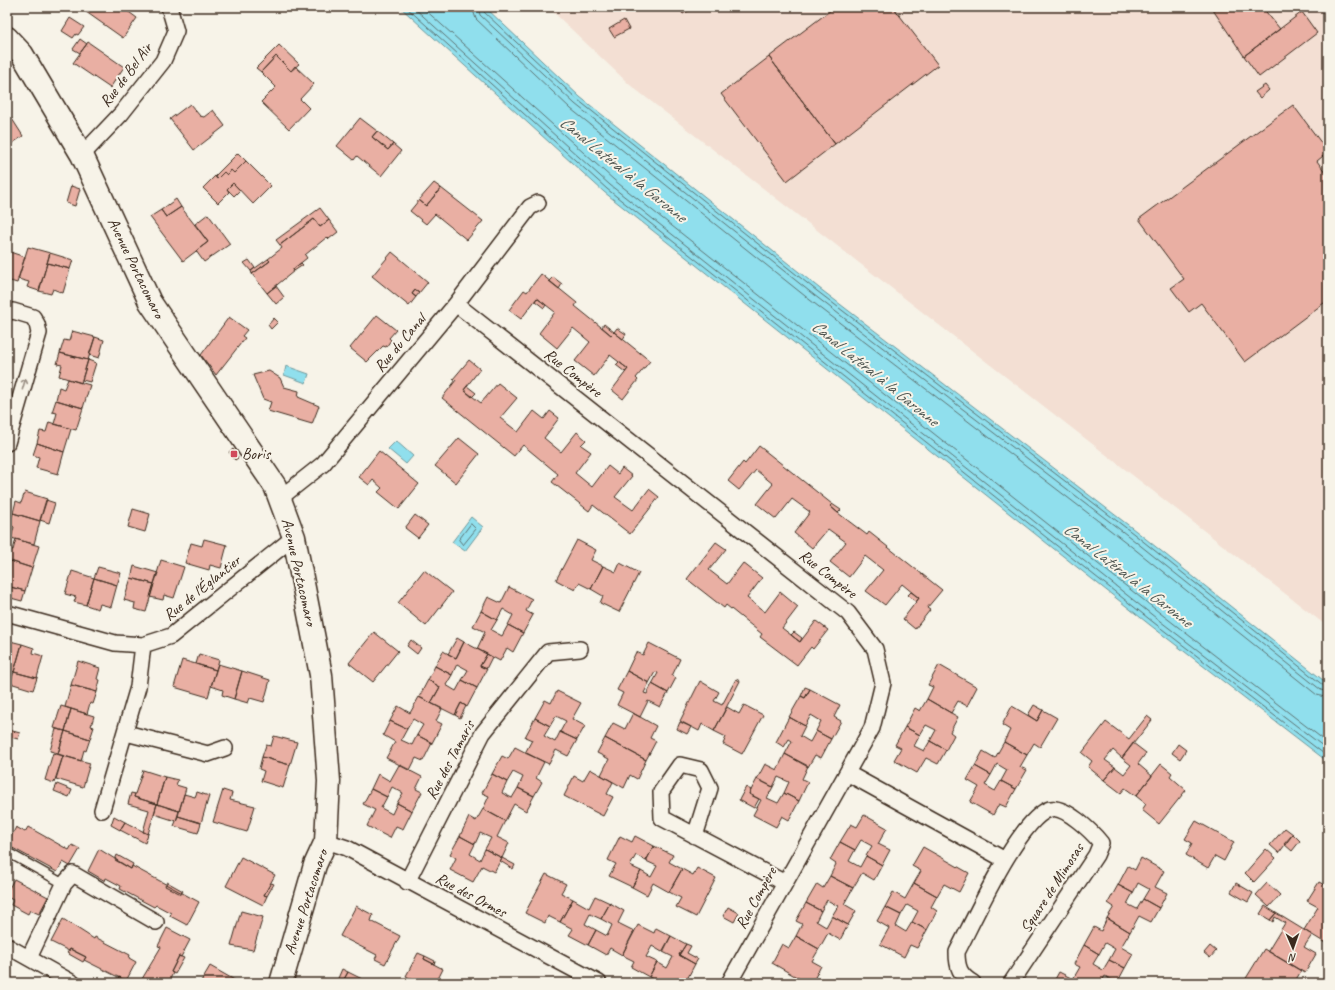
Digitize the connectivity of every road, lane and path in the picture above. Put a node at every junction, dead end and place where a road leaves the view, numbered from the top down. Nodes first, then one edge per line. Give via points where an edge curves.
1 (169, 7) edge
2 (7, 38) edge
3 (82, 155) junction
4 (538, 203) dead end
5 (456, 304) junction
6 (7, 312) edge
7 (8, 437) edge
8 (280, 498) junction
9 (294, 537) junction
10 (7, 613) edge
11 (143, 645) junction
12 (580, 649) dead end
13 (126, 733) junction
14 (225, 748) dead end
15 (846, 773) junction
16 (102, 810) dead end
17 (695, 836) junction
18 (326, 841) junction
19 (7, 852) edge
20 (1005, 860) junction
21 (69, 879) junction
22 (407, 882) junction
23 (785, 883) junction
24 (156, 922) dead end
25 (7, 946) edge
26 (29, 958) junction
27 (73, 983) edge
28 (281, 983) edge
29 (599, 983) edge
30 (729, 983) edge
31 (973, 983) edge
32 (1011, 983) edge

1 - 3 street, Rue de Bel Air via 176,31 163,61 122,114
2 - 3 street, Avenue Portacomaro via 22,54
3 - 8 street, Avenue Portacomaro via 150,302 275,486
4 - 5 street, Rue du Canal via 530,207
5 - 8 street, Rue du Canal via 323,464
5 - 15 street, Rue Compère via 848,613 876,649 883,683 872,728
7 -> 6 street via 39,333 33,317 13,310
8 - 9 street, Avenue Portacomaro
9 - 11 street, Rue de l'Églantier via 171,636
9 - 18 street, Avenue Portacomaro via 321,675 329,781
10 - 11 street, Rue de l'Églantier via 115,643
11 - 13 street via 138,687
12 - 22 street, Rue des Tamaris via 548,652 483,733
13 - 14 street via 208,754
13 - 16 street
15 - 20 street
15 - 23 street, Rue Compère
17 - 17 street via 662,818 661,792 680,765 701,770 710,788
17 - 23 street
18 - 22 street, Rue des Ormes via 347,848
18 - 28 street, Avenue Portacomaro via 315,865
19 - 21 lane
20 - 31 street, Square de Mimosas via 957,952 957,965 962,977
20 - 32 street, Square de Mimosas via 1024,830 1038,816 1050,809 1061,809 1093,833 1101,843 1096,855
21 - 24 street
21 - 26 street
22 - 29 street, Rue des Ormes
23 - 30 street, Rue Compère
25 - 26 street
26 - 27 street

